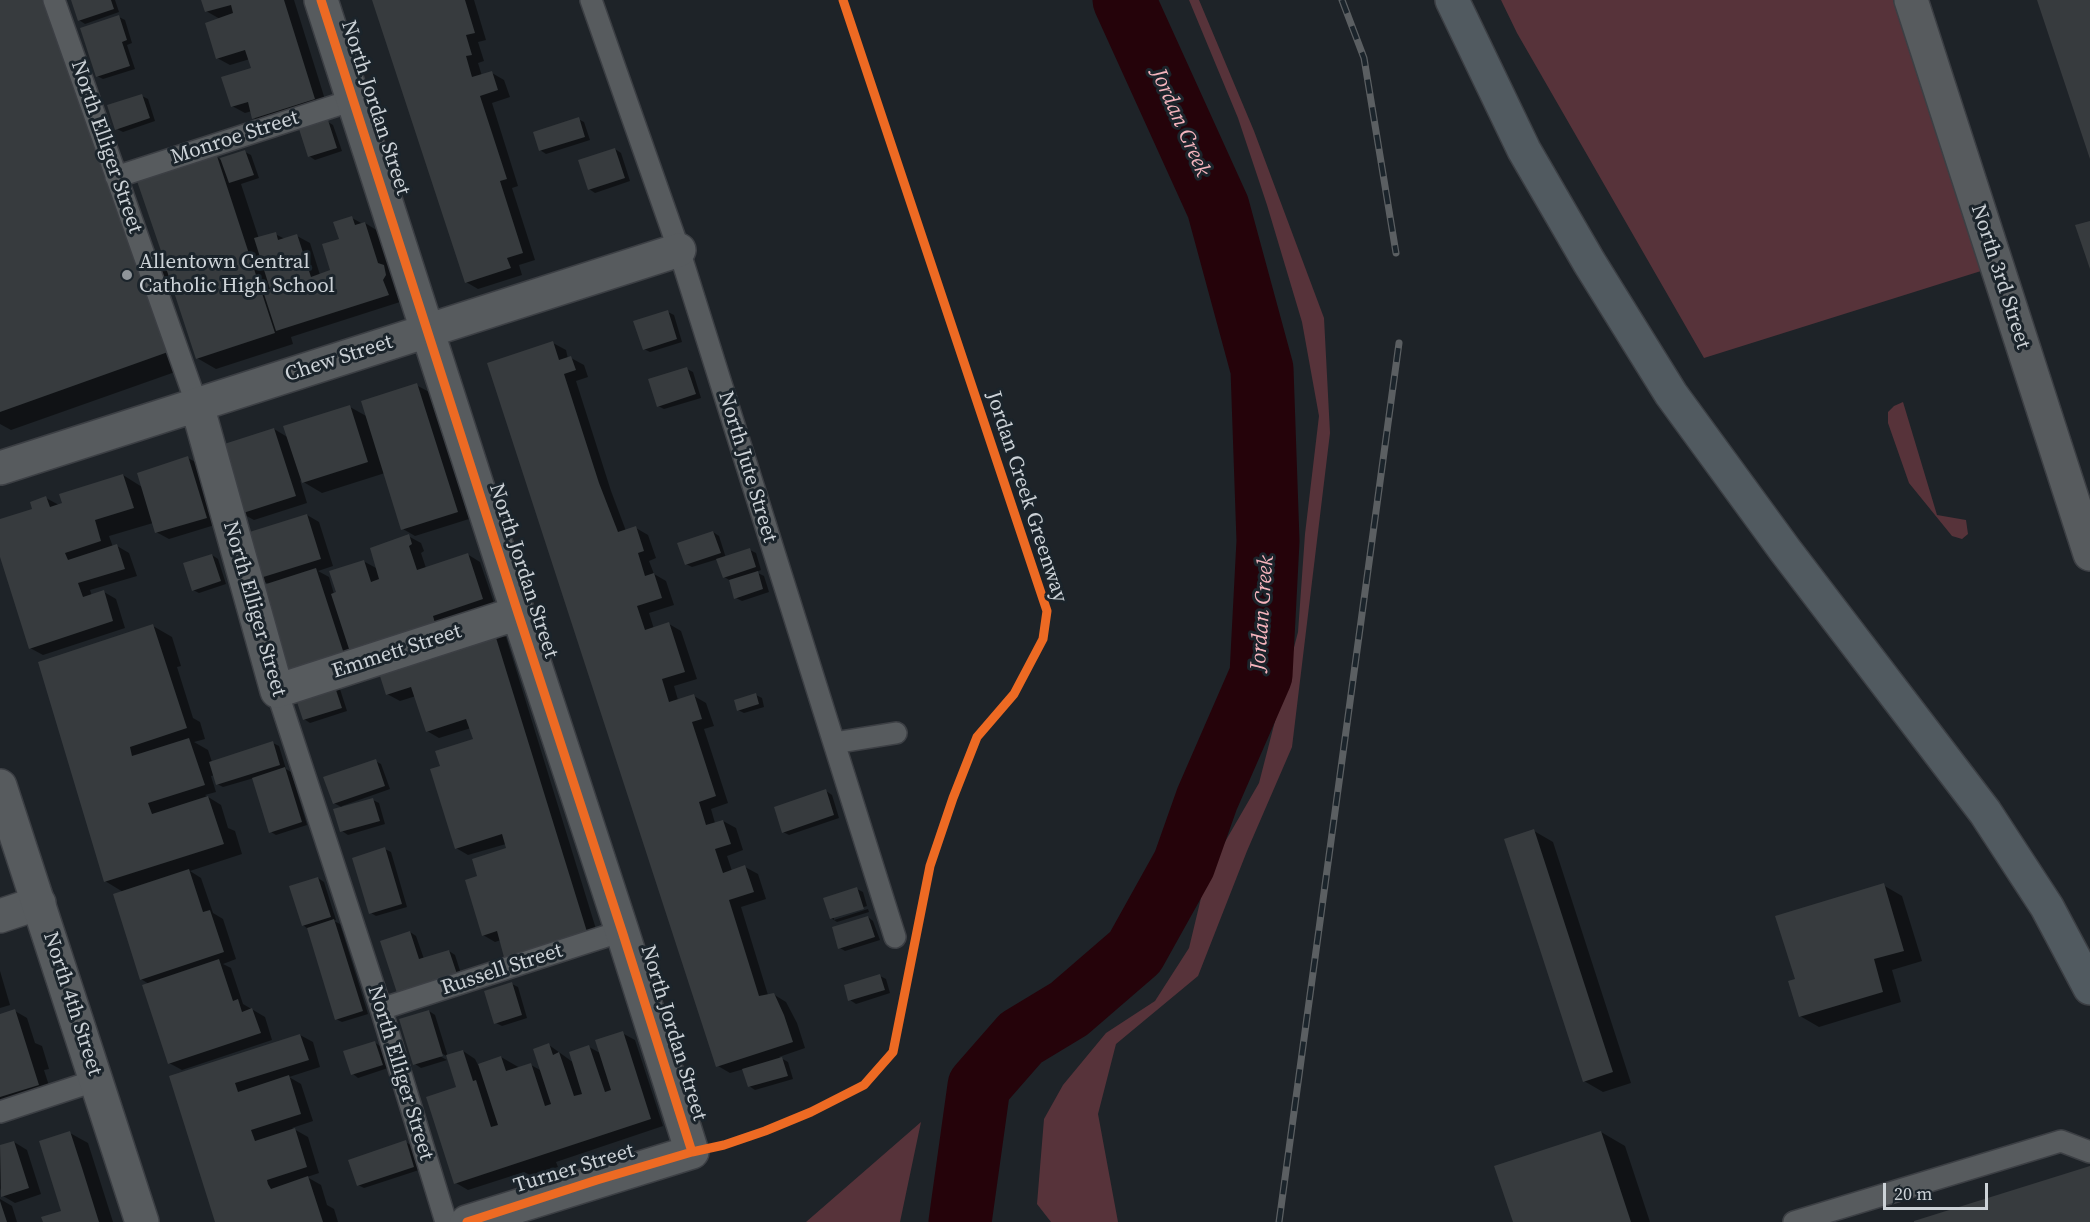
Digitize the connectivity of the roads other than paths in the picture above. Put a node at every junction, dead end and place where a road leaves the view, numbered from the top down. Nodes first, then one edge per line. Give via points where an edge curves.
1 (54, 0) edge
2 (321, 0) edge
3 (591, 0) edge
4 (1452, 0) edge
5 (1911, 0) edge
6 (353, 100) junction
7 (116, 177) junction
8 (679, 250) junction
9 (428, 331) junction
10 (197, 405) junction
11 (0, 468) edge
12 (2090, 554) edge
13 (518, 613) junction
14 (277, 691) junction
15 (896, 733) dead end
16 (834, 743) junction
17 (0, 786) edge
18 (39, 903) junction
19 (0, 916) edge
20 (622, 931) junction
21 (895, 937) dead end
22 (2090, 988) edge
23 (381, 1009) junction
24 (97, 1080) junction
25 (0, 1112) edge
26 (692, 1152) joint
27 (2090, 1152) edge
28 (142, 1222) edge
29 (446, 1222) edge
30 (467, 1222) edge
31 (1794, 1222) edge

1 - 7 lane, North Elliger Street
2 - 6 street, North Jordan Street
3 - 8 lane, North Jute Street
4 - 22 main road via 1524,150 1671,394 1985,812 2047,908
5 - 12 street, North 3rd Street
6 - 7 lane, Monroe Street
6 - 9 street, North Jordan Street
7 - 10 lane, North Elliger Street
8 - 9 street, Chew Street
8 - 16 lane, North Jute Street
9 - 10 street, Chew Street
9 - 13 street, North Jordan Street
10 - 11 street, Chew Street
10 - 14 street, North Elliger Street
13 - 14 street, Emmett Street
13 - 20 street, North Jordan Street
14 - 23 lane, North Elliger Street
15 - 16 lane
16 - 21 lane, North Jute Street
17 - 18 street, North 4th Street
18 - 19 street
18 - 24 street, North 4th Street
20 - 23 lane, Russell Street
20 - 26 street, North Jordan Street
23 - 29 lane, North Elliger Street
24 - 25 lane
24 - 28 street, North 4th Street
26 - 30 street, Turner Street
27 - 31 lane via 2061,1141

